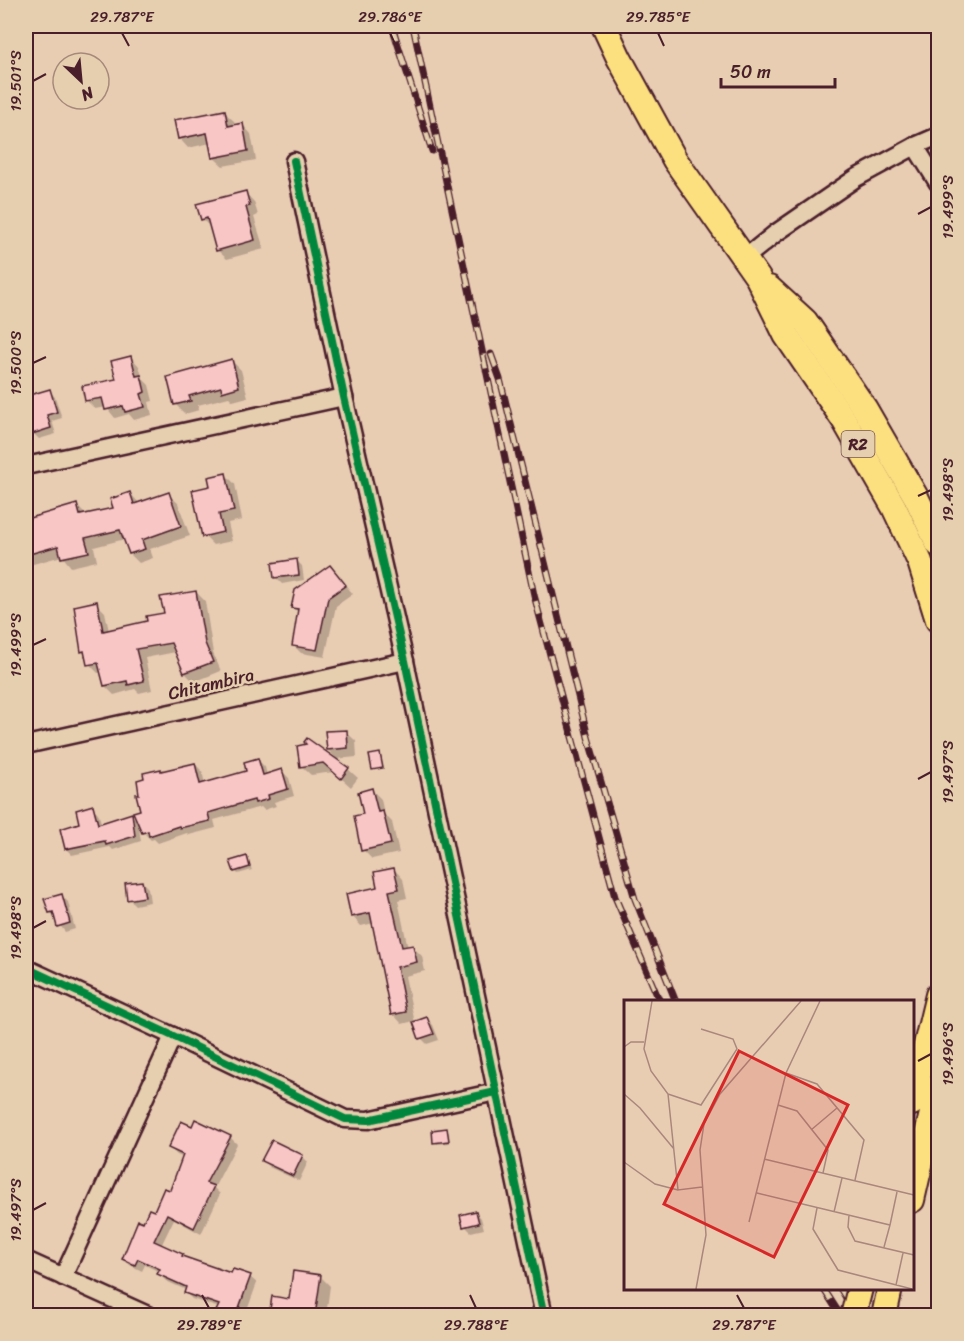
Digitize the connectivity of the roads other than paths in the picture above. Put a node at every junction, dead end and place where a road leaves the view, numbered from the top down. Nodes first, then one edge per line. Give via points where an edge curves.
1 (604, 26) edge
2 (939, 136) edge
3 (915, 146) junction
4 (294, 160) dead end
5 (939, 183) edge
6 (745, 258) junction
7 (758, 278) junction
8 (344, 397) junction
9 (26, 466) edge
10 (939, 544) edge
11 (939, 620) edge
12 (405, 661) junction
13 (26, 745) edge
14 (26, 968) edge
15 (939, 995) edge
16 (173, 1036) junction
17 (939, 1087) edge
18 (496, 1092) junction
19 (913, 1099) edge
20 (913, 1196) edge
21 (26, 1260) edge
22 (63, 1277) junction
23 (860, 1290) edge
24 (890, 1290) edge
25 (150, 1316) edge
26 (544, 1316) edge
27 (853, 1316) edge
28 (884, 1316) edge

1 - 6 highway, R2 via 675,160
2 - 3 street
3 - 5 street
3 - 6 street via 856,178
4 - 8 street
6 - 7 highway, R2
7 - 10 highway, R2 via 805,321 865,409
7 - 11 highway, R2 via 786,335 844,420 894,507 920,562
8 - 9 street
8 - 12 street
12 - 13 street, Chitambira
12 - 18 street
14 - 16 street
15 - 19 highway
16 - 18 street via 345,1119 368,1120
16 - 22 street
17 - 20 highway
18 - 26 street
21 - 22 street
22 - 25 street
23 - 27 highway, bridge
24 - 28 highway

